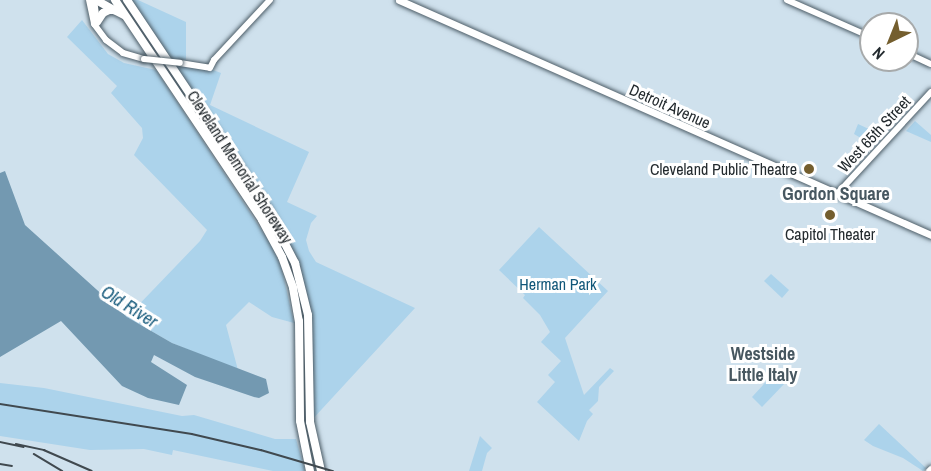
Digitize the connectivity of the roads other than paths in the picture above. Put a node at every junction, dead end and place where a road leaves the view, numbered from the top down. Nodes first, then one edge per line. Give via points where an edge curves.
1 (88, 0) edge
2 (95, 0) edge
3 (115, 0) edge
4 (128, 0) edge
5 (270, 0) edge
6 (399, 0) edge
7 (787, 0) edge
8 (114, 10) junction
9 (125, 15) junction
10 (97, 22) junction
11 (100, 31) junction
12 (859, 32) edge
13 (931, 92) edge
14 (837, 194) junction
15 (931, 235) edge
16 (310, 471) edge
17 (321, 471) edge

1 - 11 street
2 - 8 highway
2 - 10 street
3 - 9 highway, Cleveland Memorial Shoreway
4 - 17 highway, Cleveland Memorial Shoreway via 277,225 295,263 308,315 310,422
5 - 11 street, bridge via 210,68 120,52
6 - 14 main road, Detroit Avenue
7 - 12 street
8 - 9 highway
8 - 10 highway via 103,13
9 - 16 highway, Cleveland Memorial Shoreway via 262,220 285,264 299,321 300,421
10 - 11 street
13 - 14 street, West 65th Street
14 - 15 main road, Detroit Avenue

